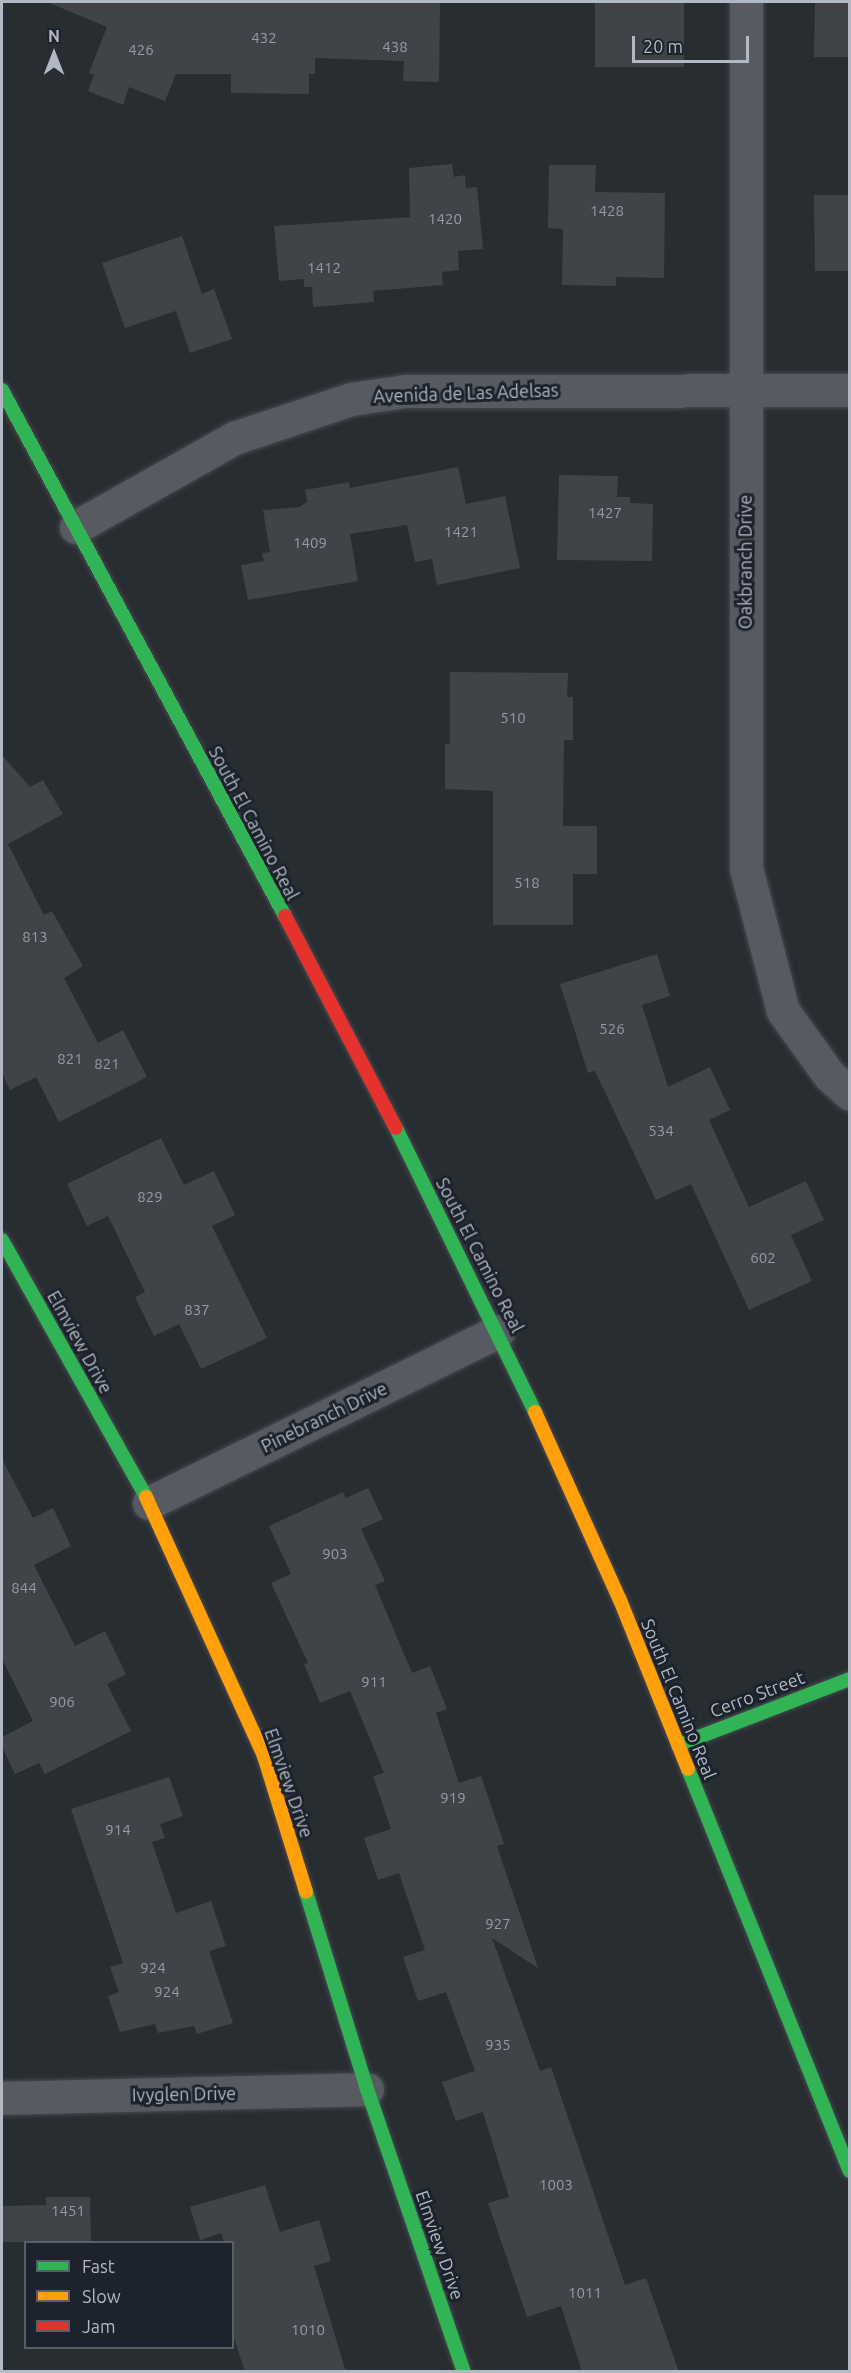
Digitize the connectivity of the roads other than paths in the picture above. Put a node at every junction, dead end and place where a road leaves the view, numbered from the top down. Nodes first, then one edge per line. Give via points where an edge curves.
1 (746, 2) edge
2 (745, 388) junction
3 (2, 390) edge
4 (849, 390) edge
5 (76, 527) junction
6 (843, 1075) edge
7 (2, 1239) edge
8 (498, 1331) junction
9 (149, 1503) junction
10 (849, 1679) edge
11 (678, 1744) junction
12 (367, 2089) junction
13 (2, 2098) edge
14 (849, 2171) edge
15 (464, 2372) edge

1 - 2 street, Oakbranch Drive
2 - 4 street, Avenida de Las Adelsas
2 - 5 street, Avenida de Las Adelsas via 405,392 351,399 234,438
2 - 6 street, Oakbranch Drive via 746,868 783,1011
3 - 5 main road, South El Camino Real
5 - 8 main road, South El Camino Real via 351,1039
7 - 9 main road, Elmview Drive
8 - 9 street, Pinebranch Drive
8 - 11 main road, South El Camino Real via 620,1600
9 - 12 main road, Elmview Drive via 264,1756
10 - 11 main road, Cerro Street
11 - 14 main road, South El Camino Real
12 - 13 street, Ivyglen Drive
12 - 15 main road, Elmview Drive

